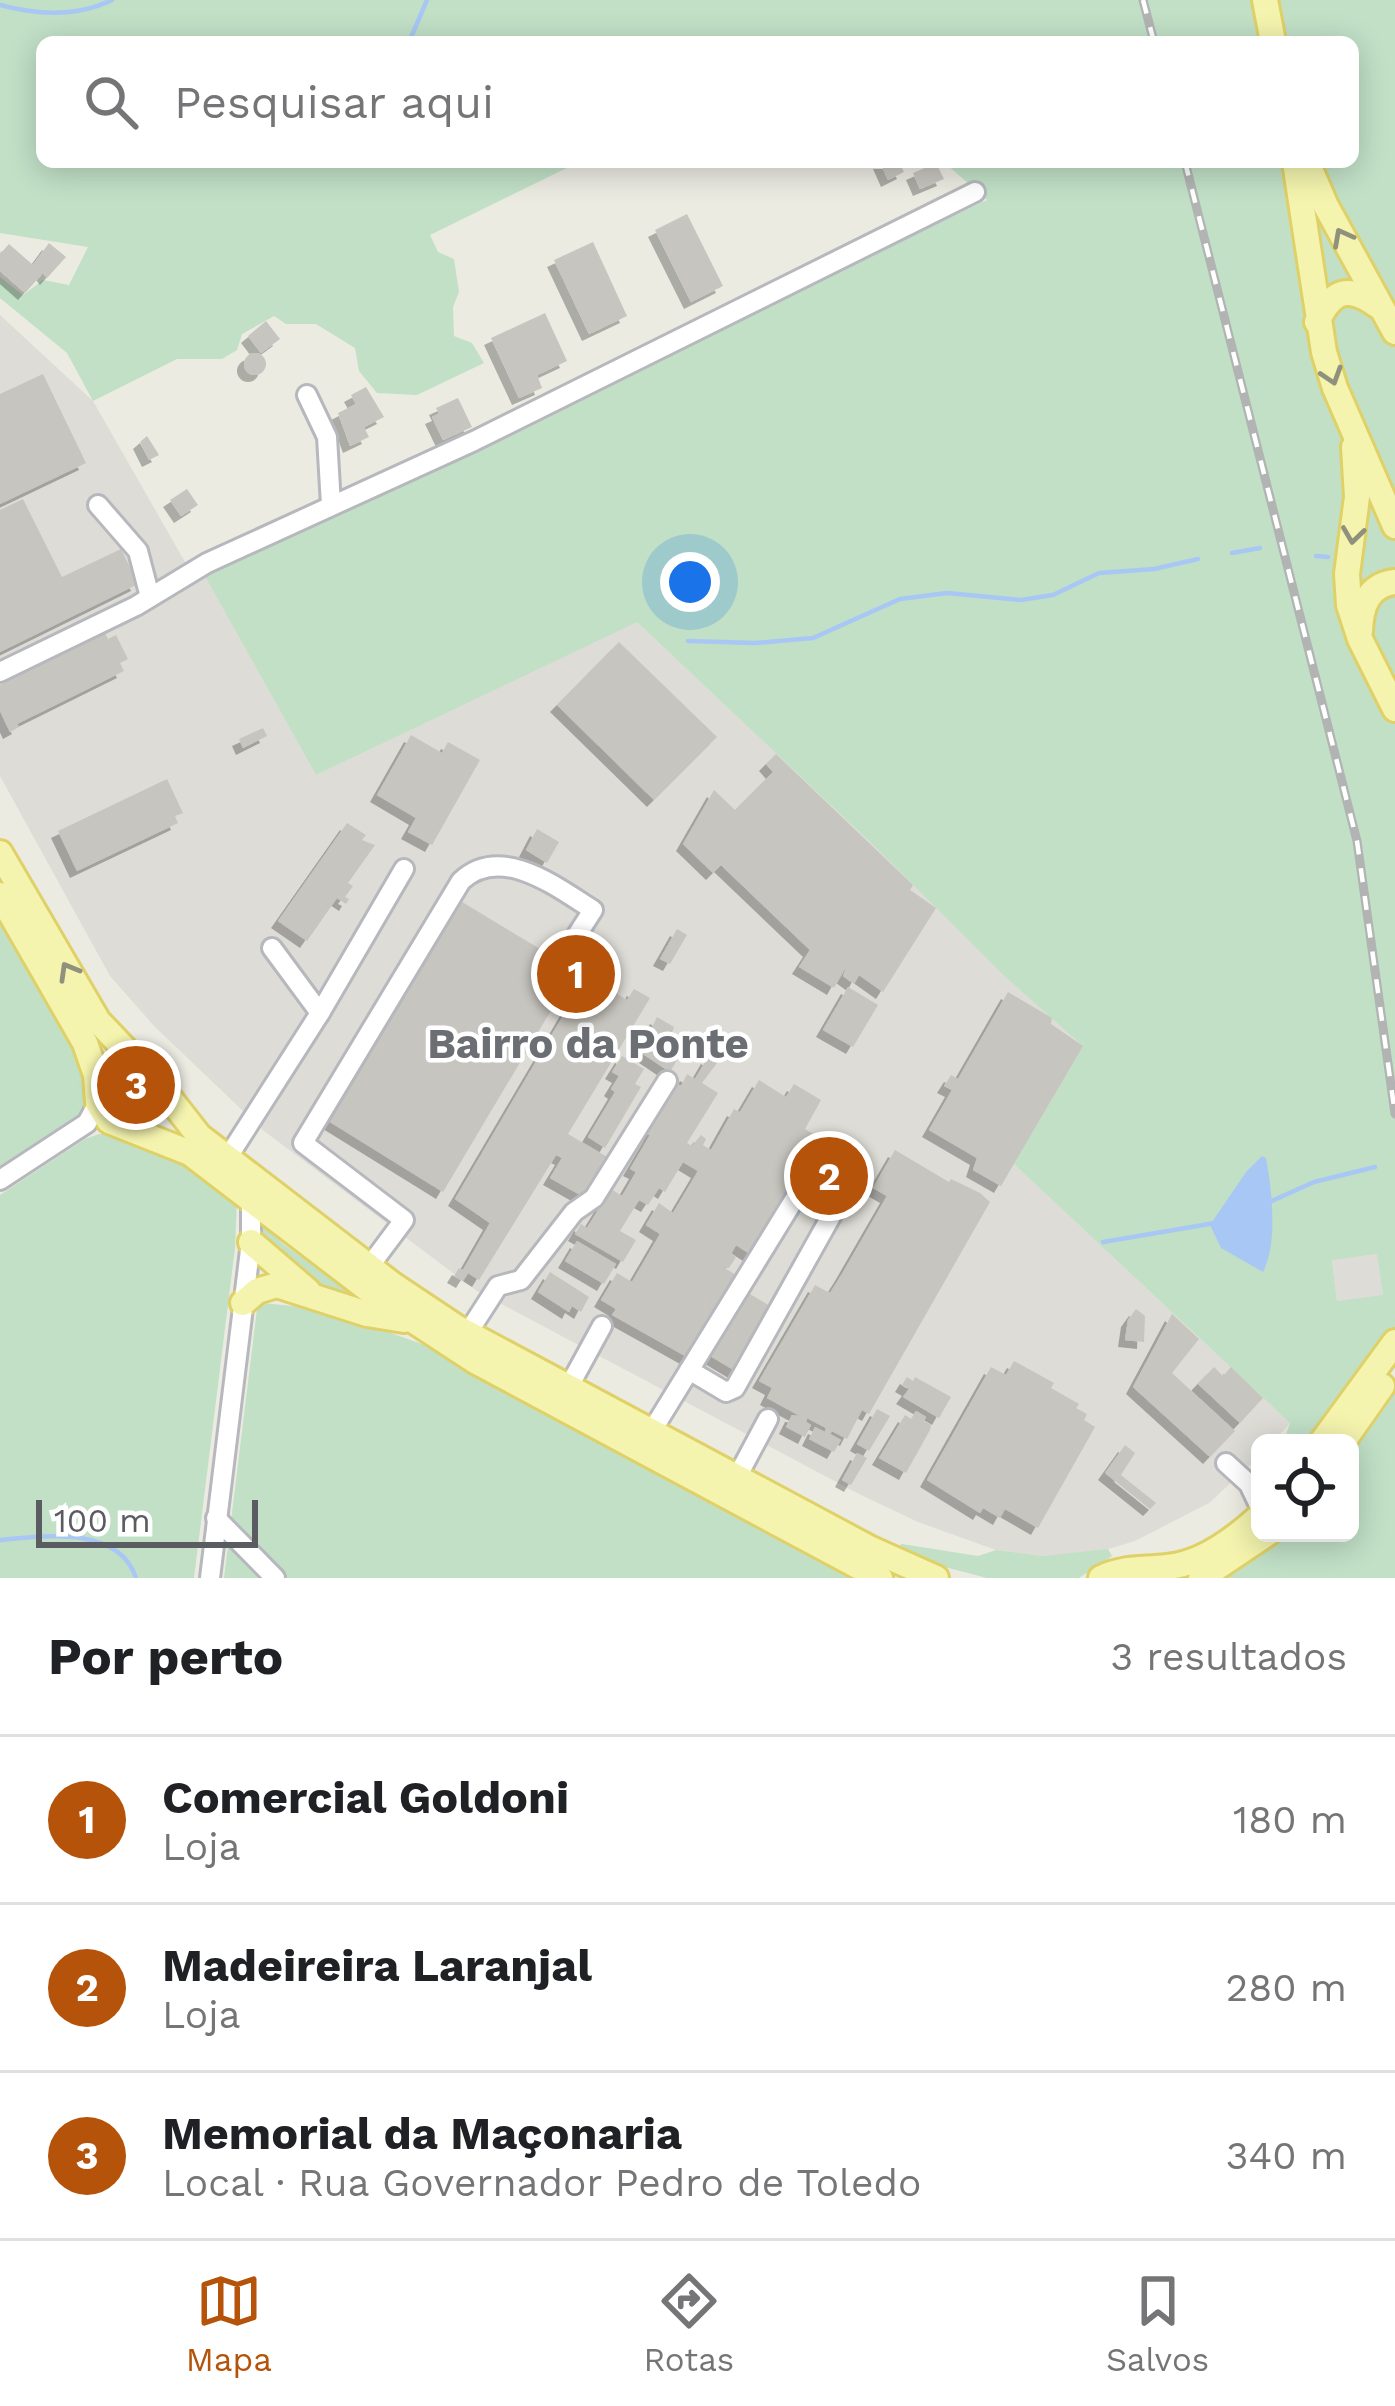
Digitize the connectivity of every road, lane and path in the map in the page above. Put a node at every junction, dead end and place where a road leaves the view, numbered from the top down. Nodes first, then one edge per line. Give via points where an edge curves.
1 (1264, 0) edge
2 (1272, 36) edge
3 (1295, 168) edge
4 (1310, 168) edge
5 (975, 192) dead end
6 (1389, 320) edge
7 (1317, 322) junction
8 (308, 395) dead end
9 (1353, 429) junction
10 (98, 505) dead end
11 (331, 505) junction
12 (1395, 526) edge
13 (1395, 582) edge
14 (150, 597) junction
15 (1360, 639) junction
16 (0, 672) edge
17 (1395, 710) edge
18 (0, 853) edge
19 (404, 868) dead end
20 (0, 895) edge
21 (272, 948) dead end
22 (568, 949) dead end
23 (320, 1013) junction
24 (138, 1064) junction
25 (667, 1081) dead end
26 (167, 1095) junction
27 (94, 1107) junction
28 (123, 1128) junction
29 (228, 1157) junction
30 (0, 1180) edge
31 (251, 1198) junction
32 (250, 1242) junction
33 (369, 1267) junction
34 (314, 1296) junction
35 (243, 1304) junction
36 (412, 1321) junction
37 (602, 1326) dead end
38 (467, 1334) junction
39 (1395, 1342) edge
40 (1395, 1369) edge
41 (689, 1370) junction
42 (567, 1390) junction
43 (768, 1419) dead end
44 (650, 1434) junction
45 (1328, 1434) edge
46 (1348, 1434) edge
47 (1226, 1463) dead end
48 (736, 1479) junction
49 (1251, 1488) edge
50 (216, 1518) junction
51 (1251, 1522) edge
52 (1255, 1542) edge
53 (1148, 1573) edge
54 (209, 1578) edge
55 (275, 1578) edge
56 (880, 1578) edge
57 (936, 1578) edge
58 (1101, 1578) edge
59 (1201, 1578) edge

1 - 2 main road
3 - 7 main road
6 -> 4 main road
5 - 11 street
6 - 7 main road via 1364,295 1346,290
7 -> 9 main road
8 - 11 street via 327,437
9 - 12 main road
9 -> 15 main road via 1356,518 1347,589
10 - 14 street via 138,551
11 - 14 street
13 - 15 main road via 1367,598
14 - 16 street
15 - 17 main road
24 -> 18 main road via 98,1022
19 - 23 street
20 - 27 main road via 85,1043
21 - 23 street
22 - 33 street via 593,910 524,871 479,870 461,881 303,1144 404,1220
23 - 29 street
24 - 26 main road via 155,1071
24 - 27 main road via 112,1071
25 - 38 street via 594,1198 521,1280 494,1291
26 - 28 main road via 159,1120 144,1131
26 - 29 main road
27 - 28 main road
27 - 30 street
28 - 31 main road via 190,1153
29 - 33 main road
31 - 32 street
31 - 36 main road
32 - 34 main road
32 - 35 street
33 - 38 main road
34 - 35 main road via 272,1286
34 - 36 main road
35 - 50 street
36 - 56 main road
37 - 42 street
38 - 42 main road
39 - 45 main road
40 - 46 main road
41 - 41 street via 726,1392 735,1388 838,1202 841,1181 813,1169
41 - 44 street
42 - 44 main road
43 - 48 street
44 - 48 main road
47 - 49 street
48 - 57 main road
50 - 54 street
50 - 55 street
51 - 53 main road via 1196,1560
52 - 59 main road
53 - 58 main road via 1126,1568

